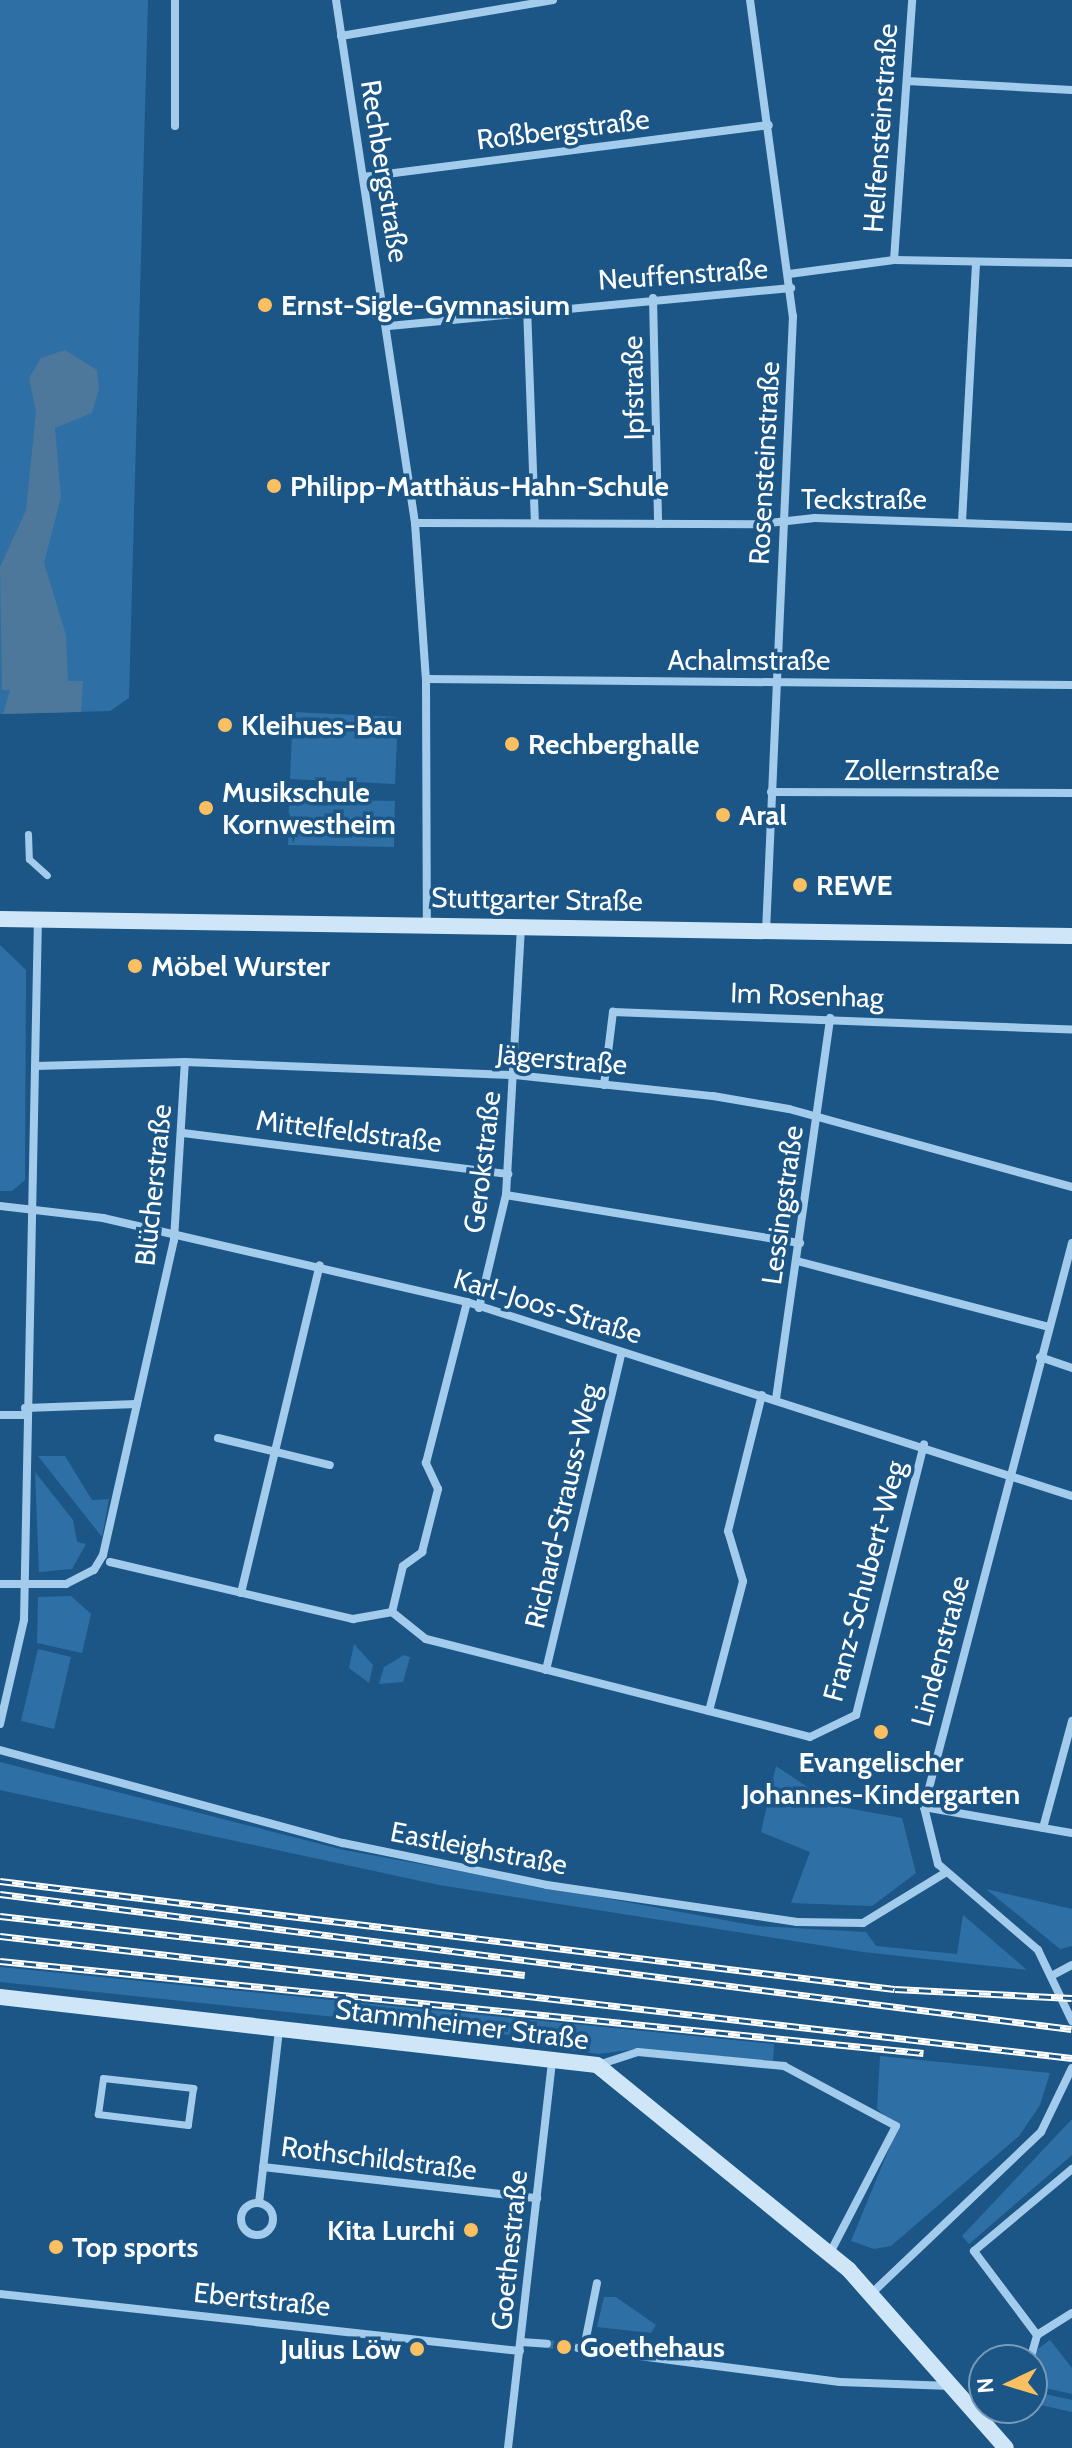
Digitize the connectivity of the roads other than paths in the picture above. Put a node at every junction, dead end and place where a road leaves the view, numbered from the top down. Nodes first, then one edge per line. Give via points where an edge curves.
1 (175, 0) edge
2 (336, 0) edge
3 (553, 0) edge
4 (750, 0) edge
5 (912, 0) edge
6 (341, 36) junction
7 (907, 81) junction
8 (1072, 90) edge
9 (769, 125) junction
10 (175, 126) dead end
11 (363, 177) junction
12 (894, 260) junction
13 (976, 263) junction
14 (1072, 263) edge
15 (789, 274) junction
16 (791, 288) junction
17 (653, 298) junction
18 (527, 307) junction
19 (389, 326) junction
20 (784, 521) junction
21 (962, 522) junction
22 (415, 523) junction
23 (535, 523) junction
24 (658, 524) junction
25 (1072, 527) edge
26 (426, 679) junction
27 (772, 682) junction
28 (1072, 685) edge
29 (771, 792) junction
30 (1072, 793) edge
31 (28, 834) dead end
32 (47, 875) dead end
33 (0, 919) edge
34 (38, 919) junction
35 (427, 923) junction
36 (521, 924) junction
37 (766, 931) junction
38 (1072, 936) edge
39 (830, 1018) junction
40 (1072, 1030) edge
41 (185, 1062) junction
42 (35, 1066) junction
43 (515, 1075) junction
44 (604, 1085) junction
45 (818, 1120) junction
46 (183, 1133) junction
47 (508, 1174) junction
48 (1072, 1187) edge
49 (506, 1195) junction
50 (0, 1206) edge
51 (31, 1209) junction
52 (175, 1234) junction
53 (800, 1243) junction
54 (1072, 1243) edge
55 (797, 1261) junction
56 (320, 1265) junction
57 (467, 1302) junction
58 (479, 1308) junction
59 (1049, 1327) junction
60 (622, 1352) junction
61 (1040, 1357) junction
62 (1072, 1368) edge
63 (762, 1395) junction
64 (776, 1399) junction
65 (137, 1404) junction
66 (25, 1412) junction
67 (0, 1415) edge
68 (218, 1438) dead end
69 (924, 1444) junction
70 (277, 1454) junction
71 (330, 1465) dead end
72 (1009, 1473) junction
73 (1072, 1496) edge
74 (110, 1562) dead end
75 (0, 1584) edge
76 (22, 1584) junction
77 (241, 1593) junction
78 (392, 1612) junction
79 (546, 1670) junction
80 (709, 1711) junction
81 (1072, 1721) edge
82 (0, 1724) edge
83 (0, 1750) edge
84 (924, 1807) junction
85 (1043, 1828) junction
86 (1072, 1833) edge
87 (945, 1873) junction
88 (1072, 1965) edge
89 (1056, 1976) junction
90 (0, 1997) edge
91 (1072, 2021) edge
92 (279, 2029) junction
93 (553, 2057) junction
94 (597, 2065) junction
95 (1072, 2068) edge
96 (98, 2114) joint
97 (263, 2167) junction
98 (1072, 2169) edge
99 (537, 2198) junction
100 (259, 2203) dead end
101 (830, 2253) junction
102 (597, 2283) dead end
103 (873, 2292) junction
104 (0, 2294) edge
105 (1072, 2313) edge
106 (1037, 2335) junction
107 (547, 2344) tunnel mouth
108 (1034, 2344) edge
109 (520, 2346) junction
110 (952, 2386) junction
111 (508, 2448) edge
112 (1006, 2448) edge

1 - 10 street
2 - 6 street, Rechbergstraße
3 - 6 street
4 - 9 street, Rosensteinstraße
5 - 7 street, Helfensteinstraße
6 - 11 street, Rechbergstraße
7 - 8 street
7 - 12 street, Helfensteinstraße
9 - 11 street, Roßbergstraße
9 - 15 street, Rosensteinstraße
11 - 19 street, Rechbergstraße
12 - 13 street, Neuffenstraße
12 - 15 street, Neuffenstraße
13 - 14 street, Neuffenstraße
13 - 21 street
15 - 16 street, Rosensteinstraße
16 - 17 street, Neuffenstraße
16 - 20 street, Rosensteinstraße
17 - 18 street, Neuffenstraße
17 - 24 street, Ipfstraße
18 - 19 street, Neuffenstraße
18 - 23 street
19 - 22 street, Rechbergstraße
20 - 21 street, Teckstraße
20 - 24 street, Teckstraße
20 - 27 street, Rosensteinstraße
21 - 25 street, Teckstraße
22 - 23 street, Teckstraße
22 - 26 street, Rechbergstraße
23 - 24 street, Teckstraße
26 - 27 street, Achalmstraße
26 - 35 street, Rechbergstraße
27 - 28 street, Achalmstraße
27 - 29 street, Rosensteinstraße
29 - 30 street, Zollernstraße
29 - 37 street, Rosensteinstraße
31 - 32 street via 29,859
33 - 34 main road, Stuttgarter Straße
34 - 35 main road, Stuttgarter Straße
34 - 42 street
35 - 36 main road, Stuttgarter Straße
36 - 37 main road, Stuttgarter Straße
36 - 43 street, Gerokstraße
37 - 38 main road, Stuttgarter Straße
39 - 40 street, Im Rosenhag
39 - 44 street, Im Rosenhag via 613,1012
39 - 45 street, Lessingstraße
41 - 42 street, Jägerstraße
41 - 43 street, Jägerstraße
41 - 46 street, Blücherstraße
42 - 51 street
43 - 44 street, Jägerstraße
43 - 47 street, Gerokstraße
44 - 45 street, Jägerstraße via 774,1106
45 - 48 street, Jägerstraße
45 - 53 street, Lessingstraße
46 - 47 street, Mittelfeldstraße
46 - 52 street, Blücherstraße
47 - 49 street, Gerokstraße
49 - 53 street
49 - 58 street, Gerokstraße
50 - 51 street, Karl-Joos-Straße
51 - 52 street, Karl-Joos-Straße
51 - 66 street
52 - 56 street, Karl-Joos-Straße
52 - 65 street, Blücherstraße
53 - 55 street, Lessingstraße
54 - 59 street, Lindenstraße
55 - 59 street
55 - 64 street, Lessingstraße
56 - 57 street, Karl-Joos-Straße
56 - 70 street
57 - 58 street, Karl-Joos-Straße
57 - 78 street via 426,1463 438,1489 422,1552 403,1566
58 - 60 street, Karl-Joos-Straße
59 - 61 street, Lindenstraße
60 - 63 street, Karl-Joos-Straße
60 - 79 street, Richard-Strauss-Weg
61 - 62 street
61 - 72 street, Lindenstraße
63 - 64 street, Karl-Joos-Straße
63 - 80 street via 728,1531 743,1581
64 - 69 street, Karl-Joos-Straße
65 - 66 street
65 - 76 street, Blücherstraße via 94,1570 66,1584
66 - 67 street
66 - 76 street
68 - 70 street
69 - 72 street, Karl-Joos-Straße
69 - 80 street, Franz-Schubert-Weg via 856,1715 810,1737
70 - 71 street
70 - 77 street
72 - 73 street, Karl-Joos-Straße
72 - 84 street, Lindenstraße
74 - 77 street
75 - 76 street, Blücherstraße
76 - 82 street via 24,1620
77 - 78 street via 353,1619
78 - 79 street via 426,1639
79 - 80 street
81 - 85 street
83 - 87 street, Eastleighstraße via 343,1843 547,1885 797,1922 863,1923
84 - 85 street
84 - 87 street, Lindenstraße via 928,1841
85 - 86 street
87 - 89 street, Lindenstraße via 1031,1943
88 - 89 street
89 - 91 street, Lindenstraße
90 - 92 main road, Stammheimer Straße
92 - 93 main road, Stammheimer Straße
92 - 97 street
93 - 94 main road, Stammheimer Straße
93 - 99 street, Goethestraße
94 - 101 main road, Stammheimer Straße
94 - 101 street via 638,2052 784,2066 896,2126
95 - 103 street via 1041,2132 1008,2169
96 - 96 street via 188,2125 193,2088 103,2078
97 - 99 street, Rothschildstraße
97 - 100 street
98 - 106 street via 974,2251
99 - 109 street, Goethestraße
101 - 103 main road, Stammheimer Straße
102 - 110 street via 581,2348 840,2382
103 - 110 main road, Stammheimer Straße
104 - 109 street, Ebertstraße
105 - 106 street
106 - 108 street
107 - 109 street, Ebertstraße
109 - 111 street, Goethestraße
110 - 112 main road, Stammheimer Straße

